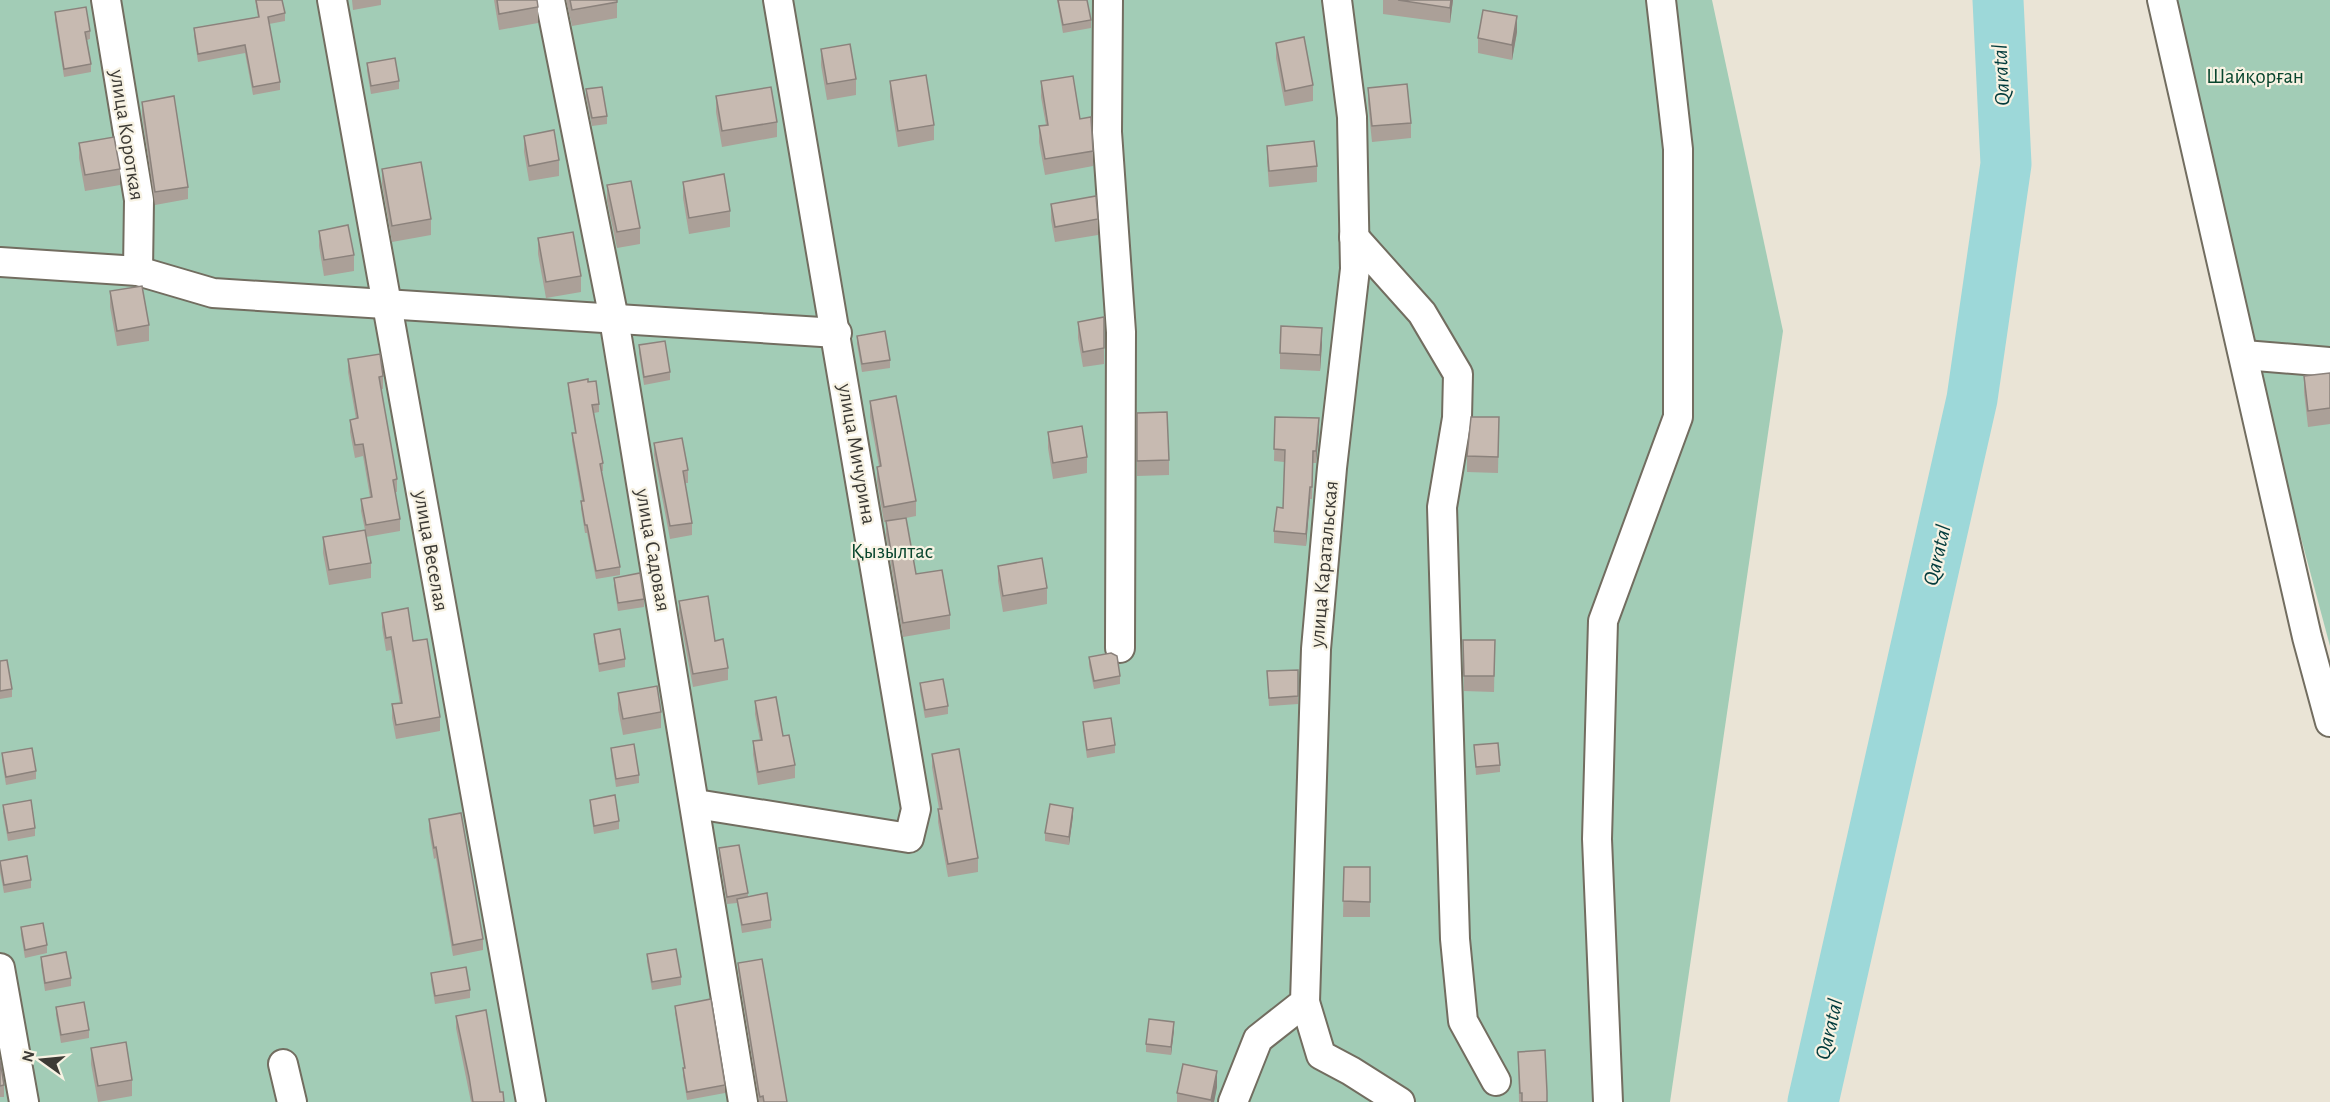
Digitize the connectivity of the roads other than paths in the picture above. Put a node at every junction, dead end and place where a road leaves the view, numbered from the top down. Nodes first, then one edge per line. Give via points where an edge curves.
1 (106, 0) edge
2 (332, 0) edge
3 (550, 0) edge
4 (778, 0) edge
5 (1108, 0) edge
6 (1336, 0) edge
7 (1662, 0) edge
8 (2162, 0) edge
9 (1354, 237) junction
10 (0, 262) edge
11 (138, 271) junction
12 (388, 304) junction
13 (614, 319) junction
14 (837, 333) junction
15 (2244, 355) junction
16 (2330, 362) edge
17 (1120, 648) dead end
18 (2330, 719) edge
19 (696, 804) junction
20 (0, 968) edge
21 (1305, 1002) junction
22 (283, 1064) dead end
23 (1496, 1081) dead end
24 (24, 1102) edge
25 (292, 1102) edge
26 (531, 1102) edge
27 (743, 1102) edge
28 (1233, 1102) edge
29 (1400, 1102) edge
30 (1608, 1102) edge

1 - 11 street, улица Короткая via 140,200
2 - 12 street, улица Веселая
3 - 13 street, улица Садовая
4 - 14 street, улица Мичурина
5 - 17 street via 1107,132 1121,332
6 - 9 street, улица Каратальская via 1352,117
7 - 30 street via 1677,149 1678,417 1602,621 1598,839
8 - 15 street
9 - 21 street, улица Каратальская via 1355,269 1316,649
9 - 23 street via 1422,314 1458,374 1457,418 1442,507 1455,939 1463,1021
10 - 11 street
11 - 12 street via 213,292
12 - 13 street
12 - 26 street, улица Веселая
13 - 14 street
13 - 19 street, улица Садовая
14 - 19 street, улица Мичурина via 916,809 909,838
15 - 16 street
15 - 18 street via 2307,637
19 - 27 street, улица Садовая
20 - 24 street
21 - 28 street via 1258,1039
21 - 29 street, улица Каратальская via 1321,1055
22 - 25 street

